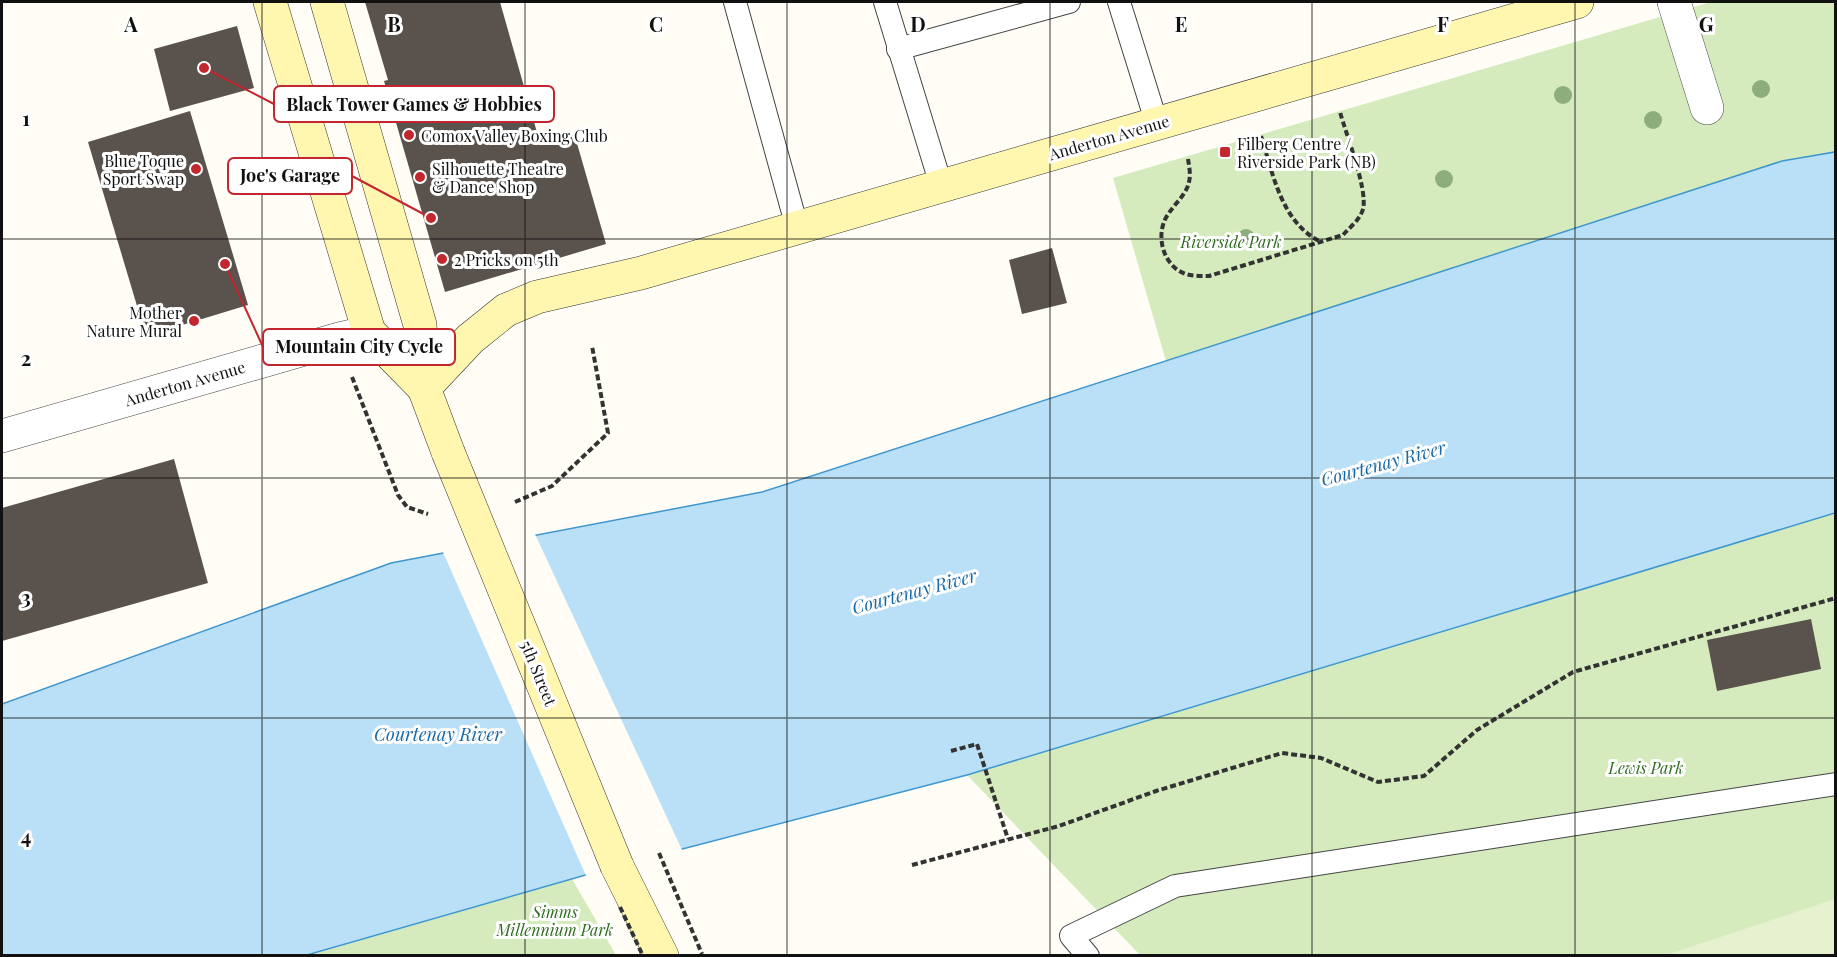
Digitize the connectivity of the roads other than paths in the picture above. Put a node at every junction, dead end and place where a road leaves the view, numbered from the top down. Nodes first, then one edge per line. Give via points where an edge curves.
1 (270, 2) edge
2 (327, 2) edge
3 (735, 2) edge
4 (885, 2) edge
5 (1069, 2) edge
6 (1119, 2) edge
7 (1577, 2) edge
8 (1674, 2) edge
9 (898, 49) junction
10 (1707, 108) dead end
11 (1167, 120) junction
12 (941, 185) junction
13 (797, 227) junction
14 (369, 332) junction
15 (424, 388) junction
16 (2, 436) edge
17 (1836, 784) edge
18 (662, 956) edge
19 (1088, 956) edge

1 - 14 main road, 5th Street
2 - 15 main road, 5th Street via 420,326
3 - 13 lane
4 - 9 lane
5 - 9 lane
6 - 11 lane
7 - 11 main road, Anderton Avenue
8 - 10 street
9 - 12 lane
11 - 12 main road, Anderton Avenue
12 - 13 main road, Anderton Avenue
13 - 15 main road, Anderton Avenue via 641,273 537,297 506,310 470,339
14 - 15 main road, 5th Street
14 - 16 street, Anderton Avenue
15 - 18 main road, 5th Street, bridge via 617,866
17 - 19 lane via 1175,886 1071,936

